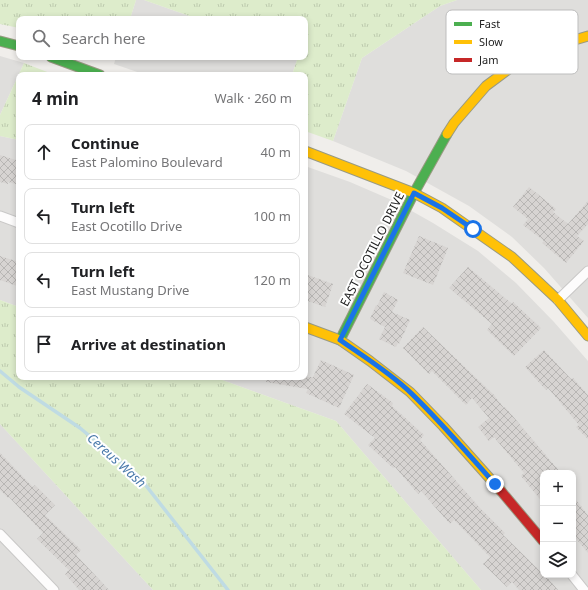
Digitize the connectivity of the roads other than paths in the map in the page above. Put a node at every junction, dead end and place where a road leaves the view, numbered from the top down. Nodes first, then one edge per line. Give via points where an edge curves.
1 (588, 36) edge
2 (578, 39) edge
3 (0, 41) edge
4 (16, 45) edge
5 (59, 60) edge
6 (92, 72) edge
7 (502, 74) edge
8 (308, 152) edge
9 (414, 193) junction
10 (0, 216) edge
11 (16, 222) edge
12 (588, 271) edge
13 (558, 300) junction
14 (308, 328) edge
15 (588, 336) edge
16 (340, 340) junction
17 (0, 534) edge
18 (540, 537) edge
19 (574, 578) edge
20 (54, 590) edge
21 (584, 590) edge

1 - 2 street, EAST OCOTILLO DRIVE
3 - 4 street
5 - 6 street
7 - 9 street, EAST OCOTILLO DRIVE via 486,86 454,123
8 - 9 street
9 - 13 street via 442,208 512,257
9 - 16 street, EAST OCOTILLO DRIVE
10 - 11 street
12 - 13 street
13 - 15 street
14 - 16 street
16 - 18 street via 410,392 490,478
17 - 20 street
19 - 21 street

